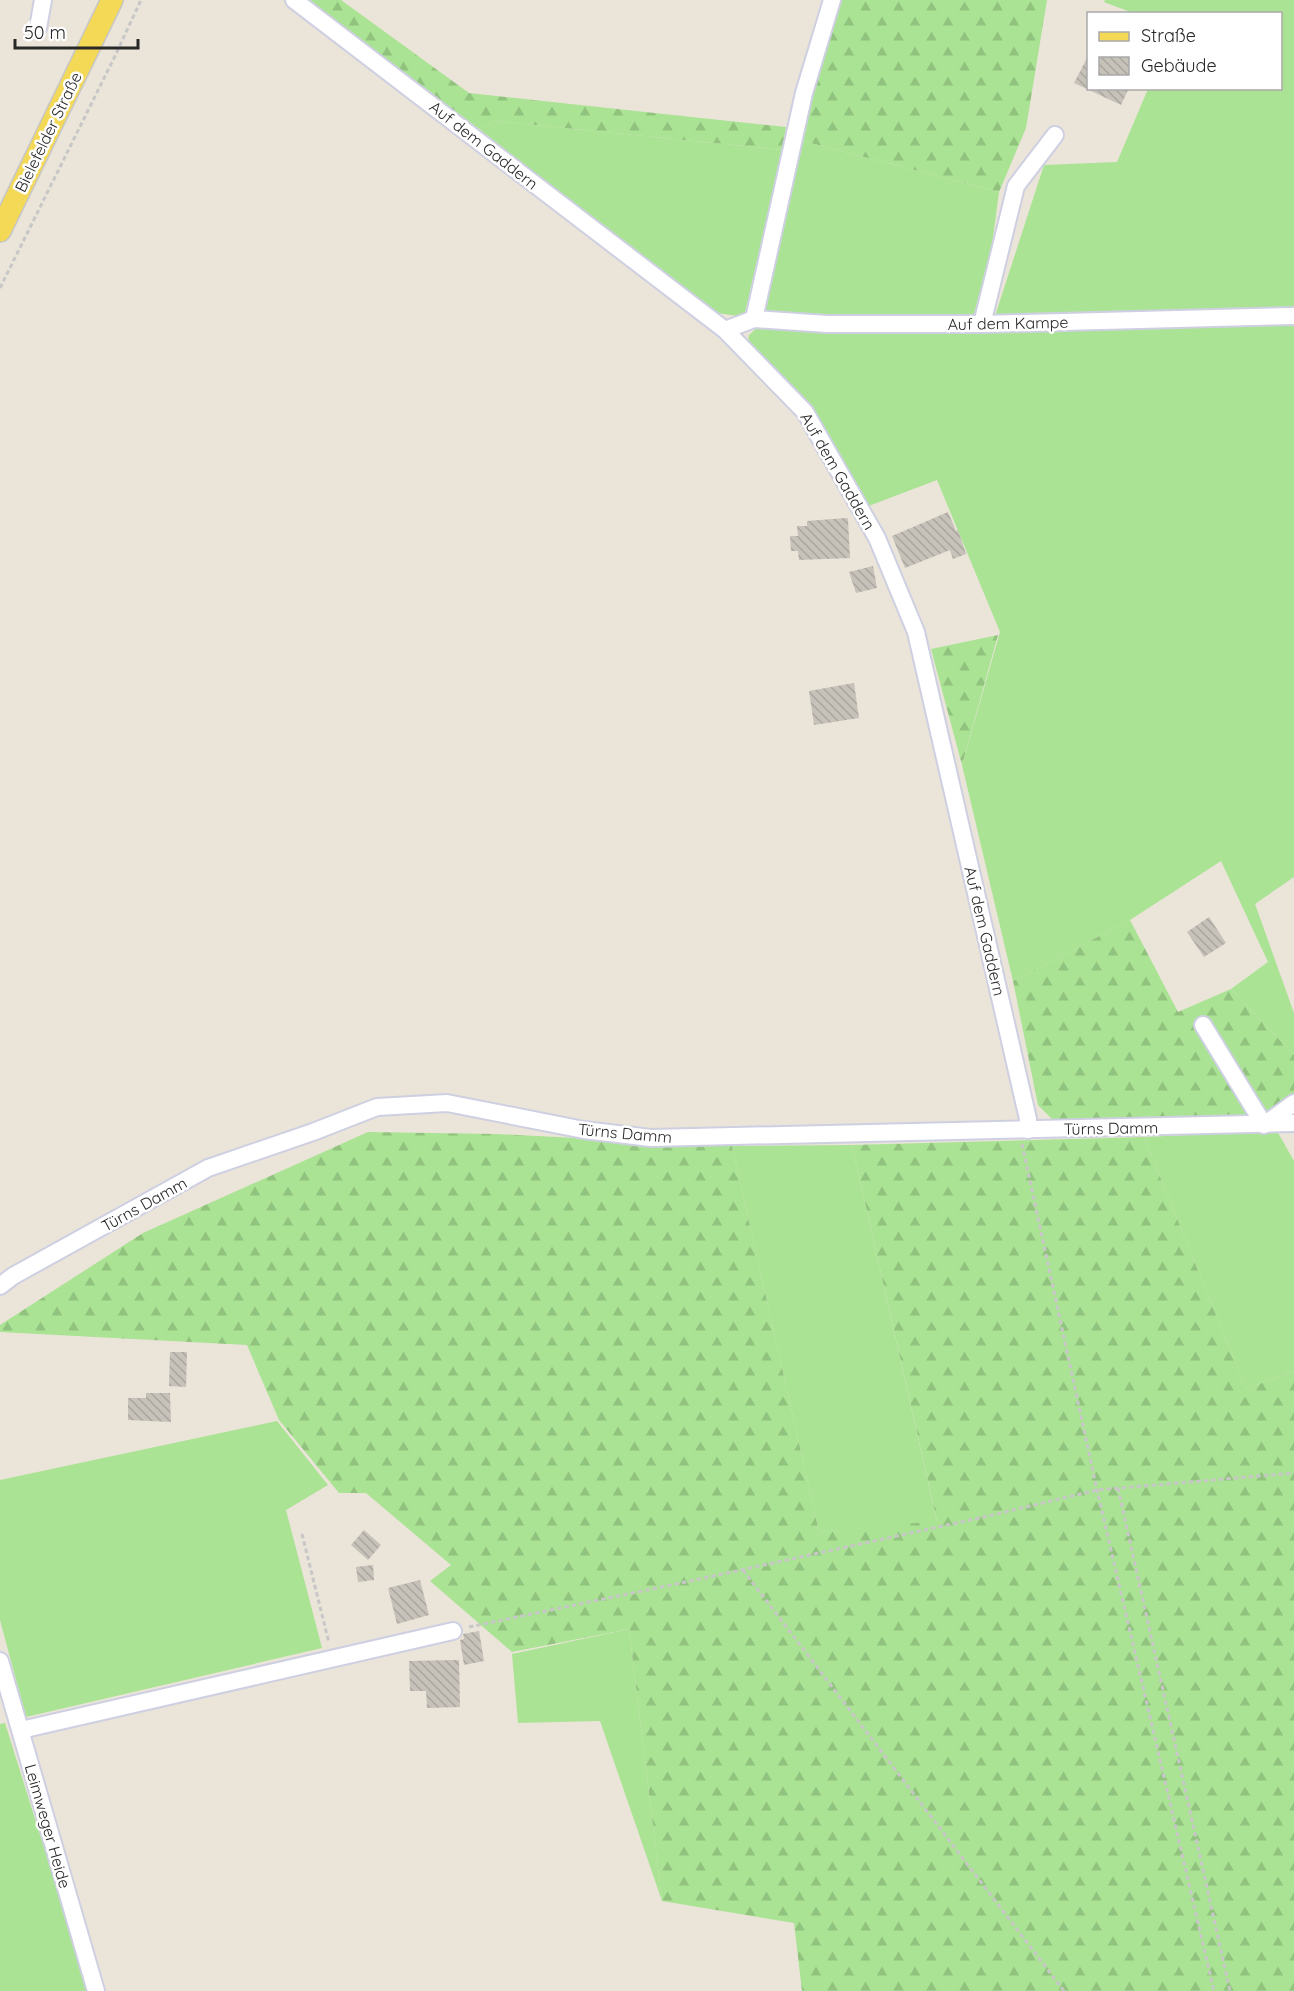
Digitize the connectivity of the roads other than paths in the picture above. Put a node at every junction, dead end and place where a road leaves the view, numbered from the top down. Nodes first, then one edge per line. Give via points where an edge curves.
1 (43, 0) edge
2 (112, 0) edge
3 (294, 0) edge
4 (832, 0) edge
5 (38, 28) dead end
6 (1055, 135) dead end
7 (0, 231) edge
8 (1294, 316) edge
9 (754, 319) junction
10 (982, 324) junction
11 (725, 330) junction
12 (1203, 1025) dead end
13 (1294, 1103) edge
14 (1294, 1123) edge
15 (1264, 1125) junction
16 (1024, 1130) junction
17 (0, 1286) edge
18 (453, 1631) road end
19 (0, 1661) edge
20 (21, 1730) junction
21 (96, 1991) edge

1 - 5 street
2 - 7 main road, Bielefelder Straße
3 - 11 street, Auf dem Gaddern
4 - 9 street via 804,93
6 - 10 street via 1017,186
8 - 10 street, Auf dem Kampe
9 - 10 street, Auf dem Kampe via 827,324
9 - 11 street, Auf dem Kampe
11 - 16 street, Auf dem Gaddern via 805,412 877,538 916,632 1028,1119
12 - 15 street
13 - 15 street
14 - 15 street, Türns Damm
15 - 16 street, Türns Damm
16 - 17 street, Türns Damm via 651,1138 584,1130 447,1103 377,1107 208,1168
18 - 20 street
19 - 20 street, Leimweger Heide
20 - 21 street, Leimweger Heide

